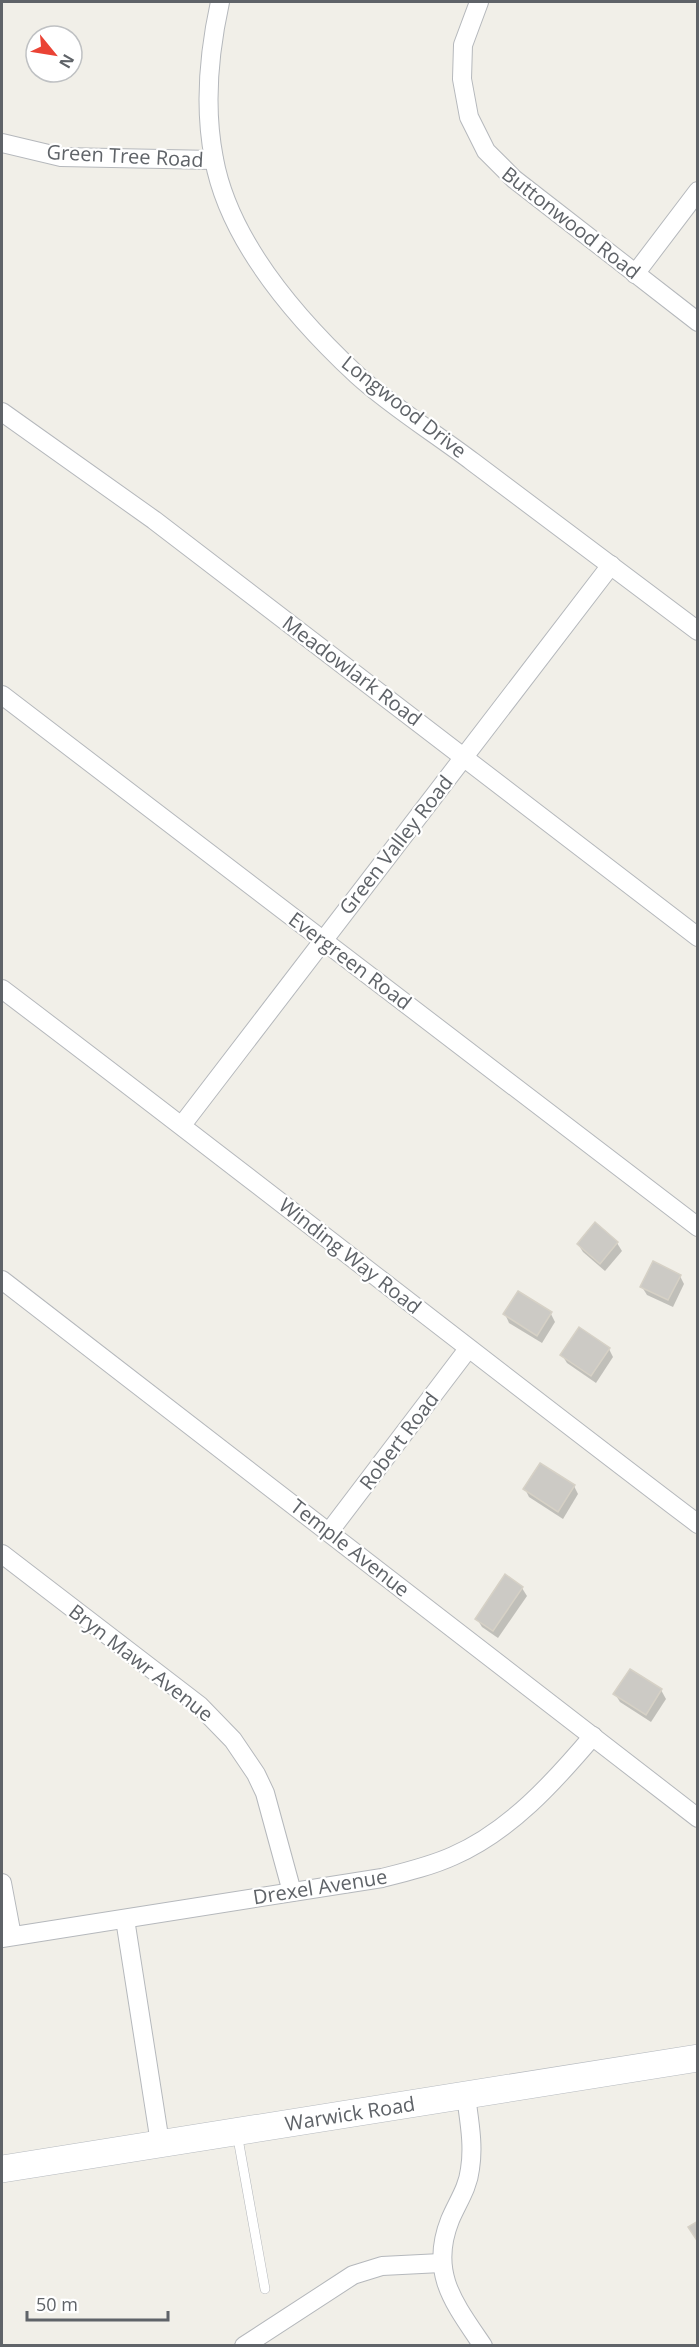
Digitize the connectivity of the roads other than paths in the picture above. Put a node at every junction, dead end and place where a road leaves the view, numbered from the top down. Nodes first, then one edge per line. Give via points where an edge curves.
1 (220, 2) edge
2 (479, 2) edge
3 (2, 143) edge
4 (214, 160) junction
5 (698, 191) edge
6 (635, 274) junction
7 (698, 322) edge
8 (2, 412) edge
9 (611, 565) junction
10 (698, 631) edge
11 (2, 695) edge
12 (464, 756) junction
13 (698, 937) edge
14 (323, 940) junction
15 (2, 989) edge
16 (182, 1125) junction
17 (698, 1227) edge
18 (2, 1280) edge
19 (468, 1349) junction
20 (698, 1524) edge
21 (329, 1532) junction
22 (2, 1554) edge
23 (593, 1736) junction
24 (698, 1818) edge
25 (2, 1883) edge
26 (292, 1892) junction
27 (125, 1919) junction
28 (7, 1937) edge
29 (698, 2058) edge
30 (466, 2096) junction
31 (237, 2131) junction
32 (159, 2143) junction
33 (2, 2169) edge
34 (441, 2263) junction
35 (265, 2289) dead end
36 (244, 2346) edge
37 (483, 2346) edge

1 - 4 street, Longwood Drive via 209,96
2 - 6 street, Buttonwood Road via 461,60 464,98 477,136 498,166
3 - 4 street, Green Tree Road via 61,157
4 - 9 street, Longwood Drive via 235,221 259,262 309,326 359,376
5 - 6 street
6 - 7 street, Buttonwood Road
8 - 12 street, Meadowlark Road via 154,520
9 - 10 street, Longwood Drive
9 - 12 street, Green Valley Road
11 - 14 street, Evergreen Road
12 - 13 street, Meadowlark Road
12 - 14 street, Green Valley Road
14 - 16 street, Green Valley Road
14 - 17 street, Evergreen Road
15 - 16 street, Winding Way Road
16 - 19 street, Winding Way Road
18 - 21 street, Temple Avenue
19 - 20 street, Winding Way Road
19 - 21 street, Robert Road
21 - 23 street, Temple Avenue
22 - 26 street, Bryn Mawr Avenue via 200,1706 233,1740 265,1793
23 - 24 street, Temple Avenue
23 - 26 street, Drexel Avenue via 538,1797 509,1822 454,1856 382,1878
25 - 28 street
26 - 27 street, Drexel Avenue
27 - 28 street, Drexel Avenue
27 - 32 street
29 - 30 street, Warwick Road
30 - 31 street, Warwick Road
30 - 34 street via 471,2167 444,2238
31 - 32 street, Warwick Road
31 - 35 lane
32 - 33 street, Warwick Road
34 - 36 street via 382,2266 353,2275
34 - 37 street via 454,2302

